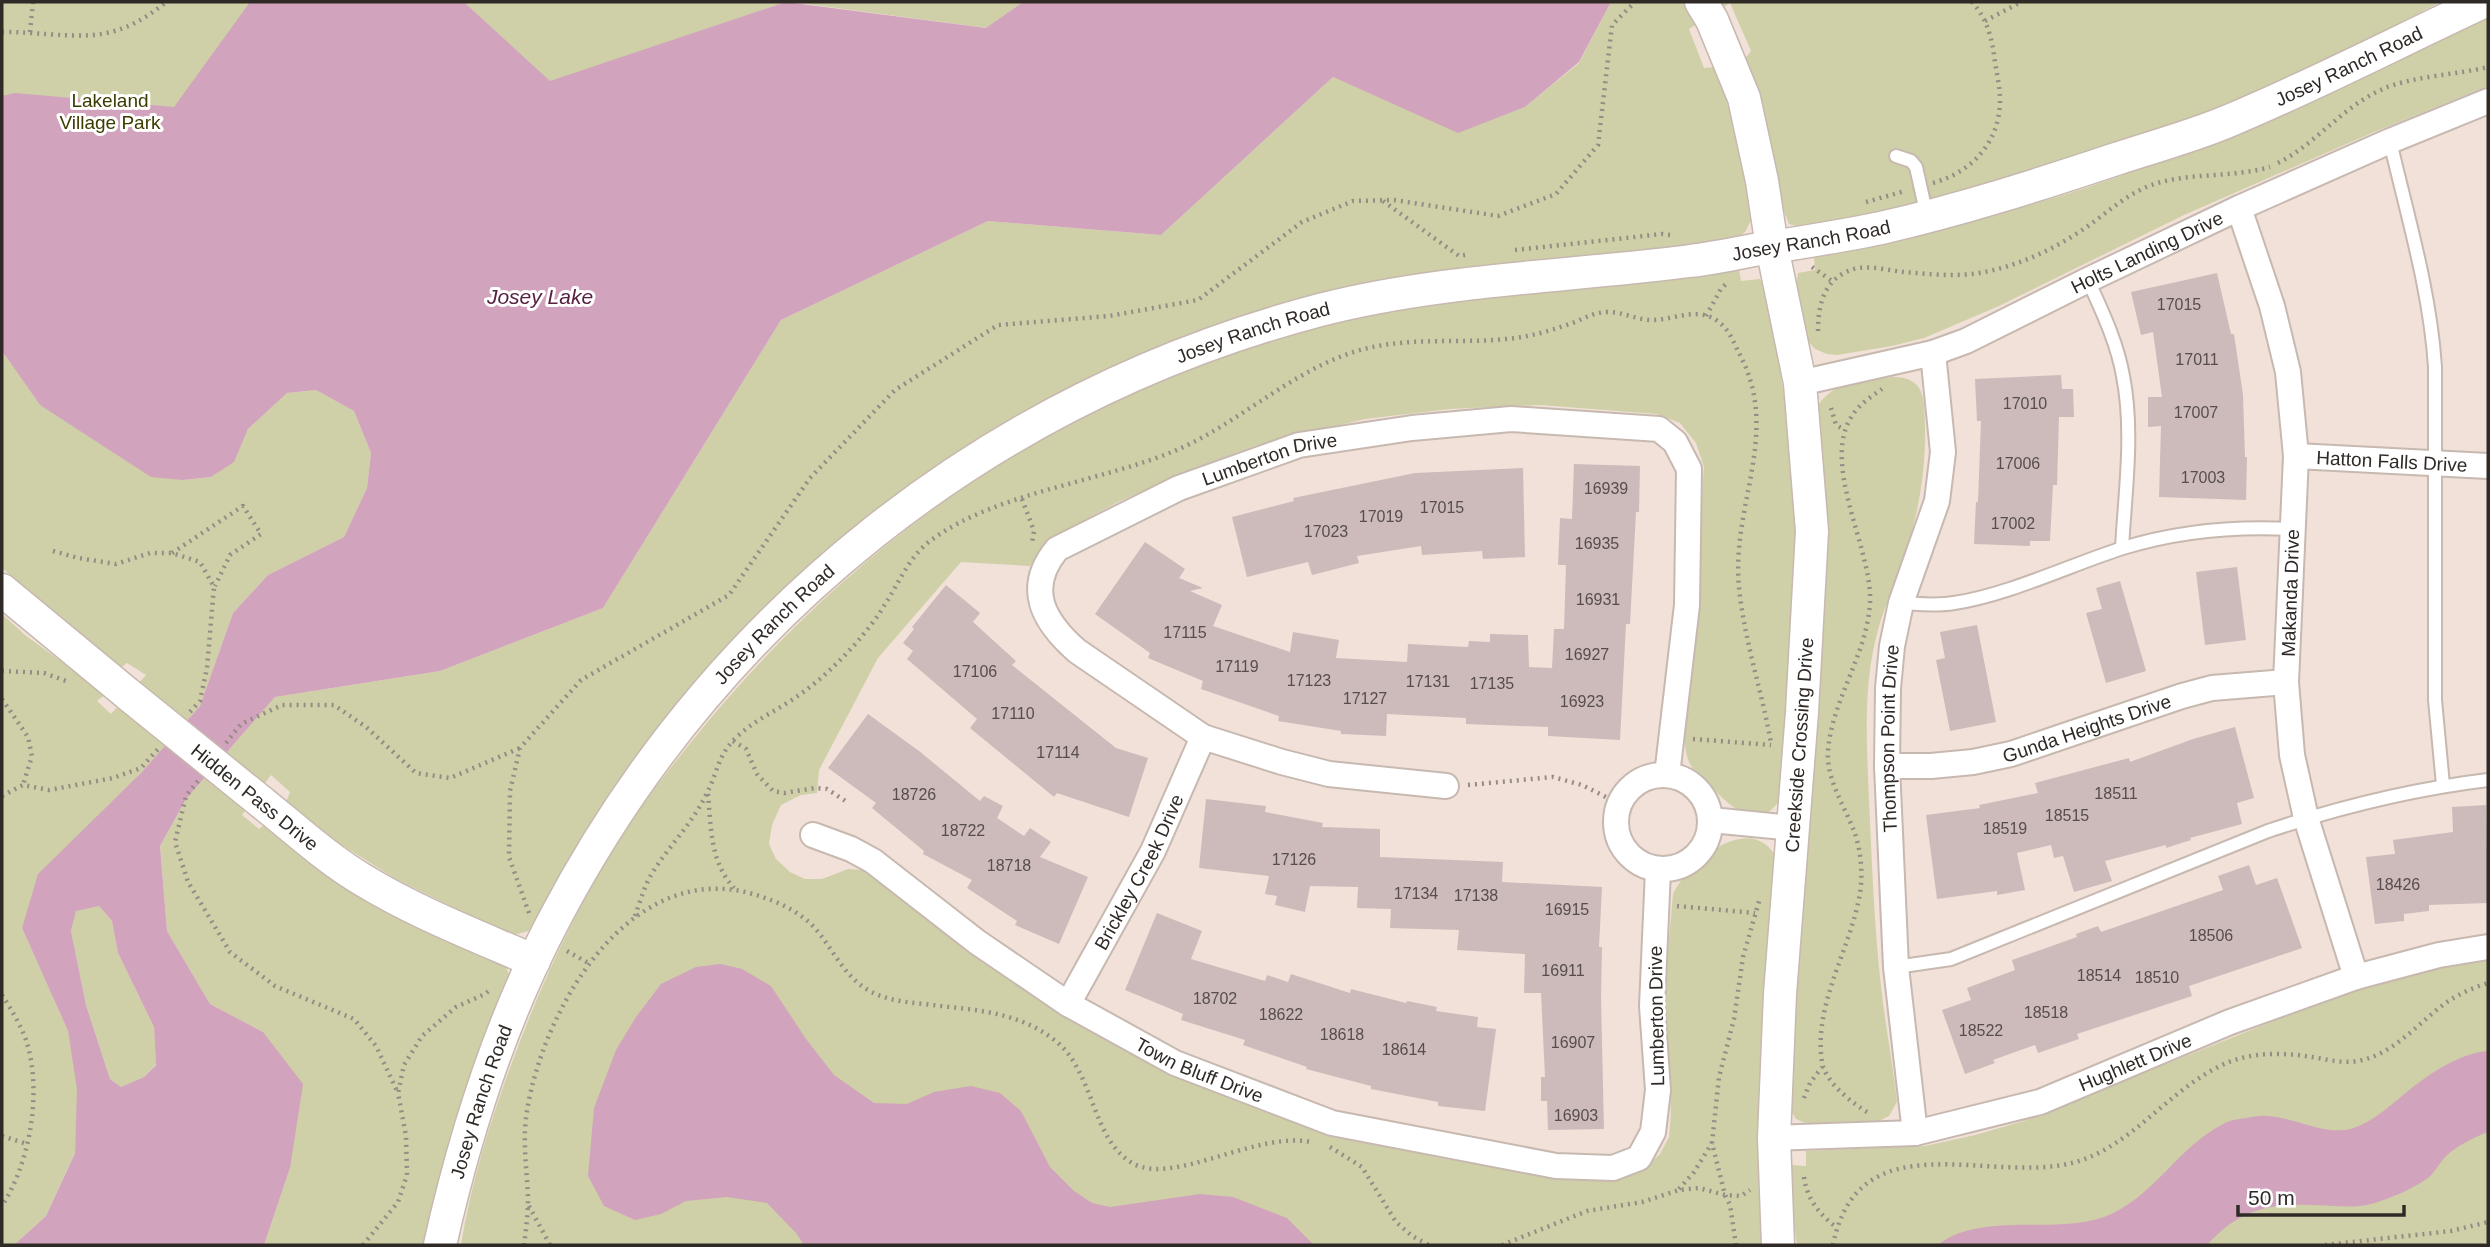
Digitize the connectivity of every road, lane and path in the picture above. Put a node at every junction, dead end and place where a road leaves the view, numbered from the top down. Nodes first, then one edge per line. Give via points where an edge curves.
1 (33, 2) edge
2 (166, 2) edge
3 (1972, 2) edge
4 (2021, 2) edge
5 (2483, 2) edge
6 (1706, 11) edge
7 (1985, 21) junction
8 (2, 32) edge
9 (30, 32) junction
10 (2488, 67) edge
11 (2488, 101) edge
12 (2390, 141) junction
13 (1896, 156) dead end
14 (1382, 200) dead end
15 (1924, 202) junction
16 (1857, 204) dead end
17 (2239, 208) junction
18 (1673, 236) dead end
19 (1772, 247) junction
20 (1513, 250) dead end
21 (1473, 254) dead end
22 (1812, 266) dead end
23 (1731, 280) dead end
24 (2088, 280) junction
25 (1832, 281) junction
26 (1706, 316) junction
27 (1933, 353) junction
28 (1812, 380) junction
29 (1892, 385) dead end
30 (1845, 430) junction
31 (2296, 456) junction
32 (2435, 463) junction
33 (2488, 466) edge
34 (1022, 499) junction
35 (2292, 529) junction
36 (2122, 548) junction
37 (53, 551) dead end
38 (172, 553) junction
39 (1028, 553) dead end
40 (214, 587) junction
41 (2, 590) edge
42 (1901, 603) junction
43 (2, 671) edge
44 (2286, 682) junction
45 (74, 683) dead end
46 (2, 699) edge
47 (188, 714) dead end
48 (1203, 737) junction
49 (1671, 737) junction
50 (733, 741) junction
51 (161, 745) dead end
52 (1772, 745) junction
53 (1772, 752) dead end
54 (1887, 766) junction
55 (1667, 775) junction
56 (2488, 780) edge
57 (23, 785) junction
58 (2443, 785) junction
59 (1446, 786) joint
60 (707, 793) junction
61 (2, 796) edge
62 (847, 802) dead end
63 (1620, 804) junction
64 (2306, 818) junction
65 (1711, 820) junction
66 (1793, 828) junction
67 (813, 835) dead end
68 (1658, 870) junction
69 (734, 889) junction
70 (1762, 890) dead end
71 (1655, 904) junction
72 (1755, 913) junction
73 (635, 916) junction
74 (2488, 947) edge
75 (534, 961) junction
76 (1896, 967) junction
77 (2356, 977) junction
78 (2488, 983) edge
79 (494, 986) dead end
80 (2, 995) edge
81 (1068, 1004) junction
82 (1822, 1066) junction
83 (1914, 1121) junction
84 (2, 1136) edge
85 (1788, 1138) junction
86 (1712, 1143) junction
87 (27, 1144) junction
88 (1639, 1158) joint
89 (1679, 1189) junction
90 (1725, 1195) junction
91 (528, 1202) junction
92 (2, 1206) edge
93 (2488, 1222) edge
94 (1836, 1227) junction
95 (363, 1245) edge
96 (440, 1245) edge
97 (524, 1245) edge
98 (550, 1245) edge
99 (1429, 1245) edge
100 (1502, 1245) edge
101 (1736, 1245) edge
102 (1778, 1245) edge
103 (1833, 1245) edge
104 (2325, 1245) edge

1 - 9 path
2 - 9 path via 148,17 110,34
3 - 7 path
4 - 7 path
5 - 15 street, Josey Ranch Road via 2222,123 2056,179
6 - 19 street, Creekside Crossing Drive via 1744,98
7 - 15 path via 2000,100 1998,120 1975,163
8 - 9 path
10 - 25 path via 2384,88 2269,168 2147,187 2066,241 2004,267 1938,275 1856,268
11 - 12 street, Holts Landing Drive
12 - 17 street, Holts Landing Drive
12 - 32 lane via 2433,339
13 - 15 lane via 1916,167
14 - 21 path via 1459,256
15 - 16 path
15 - 19 street, Josey Ranch Road via 1871,230
17 - 24 street, Holts Landing Drive
17 - 31 street, Makanda Drive via 2272,306 2288,372
18 - 20 path
19 - 28 street, Creekside Crossing Drive
19 - 75 street, Josey Ranch Road via 1695,261 1488,280 1321,310 1210,345 1121,380 1036,422 965,465 875,531 826,570 738,657 619,808
22 - 25 path
23 - 26 path
24 - 27 street, Holts Landing Drive
24 - 36 lane via 2123,375 2127,407
25 - 28 path via 1819,305
26 - 34 path via 1683,314 1653,320 1593,313 1540,333 1507,339 1381,344 1322,365 1218,430 1176,450
26 - 52 path via 1730,334 1755,391 1758,433 1739,552 1739,583
27 - 28 street, Holts Landing Drive
27 - 42 street, Thompson Point Drive via 1943,452 1937,501
28 - 30 path via 1836,425
28 - 66 street, Creekside Crossing Drive via 1812,531
29 - 30 path via 1866,400
30 - 82 path via 1843,470 1870,581 1870,604 1831,733 1829,767 1855,833 1861,869 1855,917 1823,1015
31 - 32 street, Hatton Falls Drive
31 - 35 street, Makanda Drive
32 - 33 street, Hatton Falls Drive
32 - 58 lane via 2435,700
34 - 39 path via 1034,531
34 - 50 path via 952,527 929,542 833,668
35 - 36 lane via 2191,532
35 - 44 street, Makanda Drive
36 - 42 lane via 1983,597 1930,605
37 - 38 path via 117,564 150,553
38 - 40 path via 201,562
38 - 40 path via 243,506 261,534 230,555
40 - 47 path via 200,701
41 - 75 street, Hidden Pass Drive, bridge via 331,859 407,904
42 - 54 street, Thompson Point Drive via 1888,688
43 - 45 path via 44,673
44 - 54 street, Gunda Heights Drive via 2212,688 2011,754 1973,762
44 - 64 street, Makanda Drive via 2292,755
46 - 57 path via 28,737 33,756
48 - 49 street, Lumberton Drive via 1077,652 1046,618 1040,587 1048,559 1057,549 1179,488 1299,445 1511,419 1659,429 1675,442 1689,469 1687,605
48 - 59 street, Lumberton Drive via 1329,774
48 - 81 street, Brickley Creek Drive via 1153,851
49 - 52 path
49 - 55 street, Lumberton Drive
50 - 60 path via 719,759
50 - 62 path via 746,749 757,774 773,791 827,789
51 - 57 path via 141,768 113,778 49,790
52 - 53 path
54 - 76 street, Thompson Point Drive
55 - 63 street via 1636,783
55 - 65 street via 1692,784 1702,794
56 - 58 lane
57 - 61 path
58 - 64 lane
59 - 63 path via 1553,776
60 - 69 path via 715,855
60 - 73 path via 649,878
63 - 68 street via 1616,826 1620,842 1642,865
64 - 76 lane via 1951,959
64 - 77 street, Makanda Drive
65 - 66 street
65 - 68 street via 1702,851 1674,869
66 - 85 street, Creekside Crossing Drive via 1780,994
67 - 81 street, Town Bluff Drive via 873,860 977,942
68 - 71 street, Lumberton Drive
69 - 73 path via 689,893
69 - 99 path via 791,909 810,923 846,972 865,989 905,1002 1007,1015 1057,1042 1076,1063 1110,1141 1134,1164 1170,1168 1290,1139 1330,1147 1362,1167 1396,1222
70 - 72 path
71 - 72 path
71 - 88 street, Lumberton Drive via 1652,1006 1658,1090 1653,1132
72 - 86 path via 1719,1077
73 - 91 path via 605,946 566,998 539,1060 524,1133
74 - 77 street, Hughlett Drive
75 - 96 street, Josey Ranch Road via 475,1110
76 - 83 street, Thompson Point Drive
77 - 83 street, Hughlett Drive via 2230,1022 2040,1102
78 - 94 path via 2451,1000 2373,1057 2337,1062 2276,1054 2228,1062 2186,1086 2118,1142 2075,1162 2032,1168 1927,1163 1883,1174 1857,1194
79 - 95 path via 456,1007 422,1036 404,1065 398,1093 407,1136 407,1175 398,1202
80 - 87 path via 27,1042 33,1076
81 - 88 street, Town Bluff Drive via 1175,1063 1332,1123 1556,1166 1613,1168
82 - 83 path via 1867,1113
82 - 85 path via 1805,1091
83 - 85 street, Hughlett Drive
84 - 87 path
85 - 94 path via 1808,1194 1822,1216
85 - 102 street, Creekside Crossing Drive
86 - 89 path
86 - 90 path
87 - 92 path via 18,1176
89 - 90 path via 1699,1188
89 - 100 path via 1642,1202 1587,1211
90 - 101 path
91 - 97 path
91 - 98 path
93 - 104 path via 2451,1231
94 - 103 path

